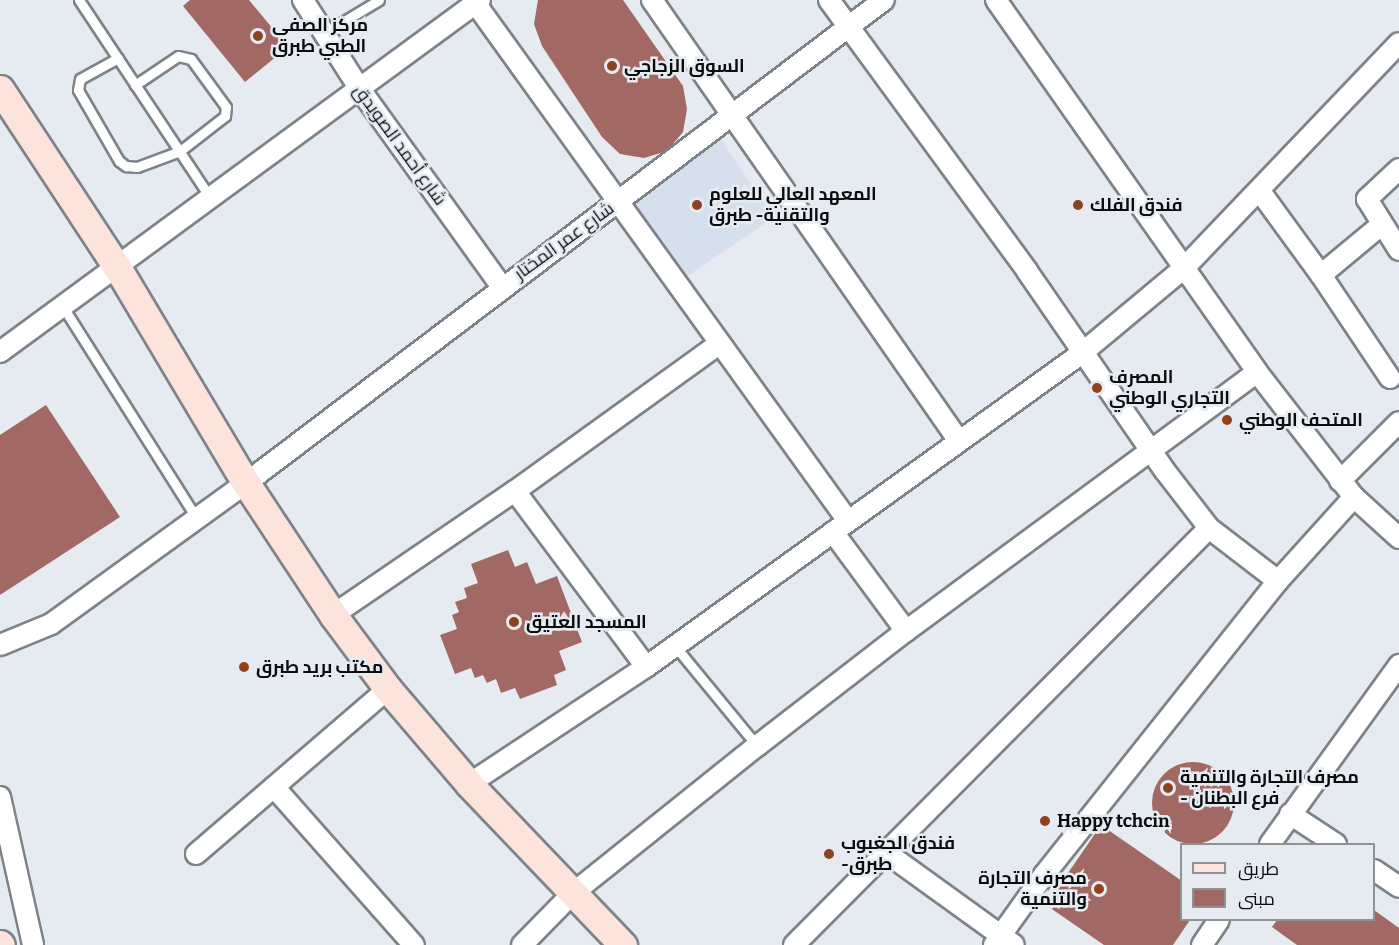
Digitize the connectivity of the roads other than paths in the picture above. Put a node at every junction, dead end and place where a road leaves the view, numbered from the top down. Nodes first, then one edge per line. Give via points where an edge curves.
1 (79, 0) edge
2 (303, 0) edge
3 (379, 0) edge
4 (652, 0) edge
5 (829, 0) edge
6 (884, 0) edge
7 (996, 0) edge
8 (476, 1) edge
9 (849, 27) junction
10 (324, 33) junction
11 (1399, 43) edge
12 (118, 57) junction
13 (135, 85) junction
14 (358, 88) junction
15 (0, 89) edge
16 (732, 114) junction
17 (180, 151) junction
18 (1399, 169) edge
19 (1259, 190) junction
20 (210, 197) junction
21 (616, 202) junction
22 (1381, 225) junction
23 (1399, 250) edge
24 (117, 267) junction
25 (1184, 268) junction
26 (1321, 275) junction
27 (502, 287) junction
28 (63, 307) junction
29 (719, 344) junction
30 (0, 352) edge
31 (1082, 353) junction
32 (1257, 372) junction
33 (1390, 378) dead end
34 (1399, 422) edge
35 (959, 441) junction
36 (1152, 450) junction
37 (1340, 481) junction
38 (246, 483) junction
39 (515, 491) junction
40 (1354, 497) junction
41 (197, 519) junction
42 (840, 527) junction
43 (1209, 528) junction
44 (1399, 538) edge
45 (1278, 581) junction
46 (333, 615) junction
47 (906, 631) junction
48 (0, 645) edge
49 (675, 646) junction
50 (1399, 665) edge
51 (646, 667) junction
52 (388, 689) junction
53 (758, 746) junction
54 (469, 784) junction
55 (274, 787) junction
56 (0, 797) edge
57 (1290, 814) junction
58 (1271, 843) edge
59 (1334, 843) edge
60 (196, 854) dead end
61 (888, 854) junction
62 (1375, 871) edge
63 (1399, 886) edge
64 (572, 894) junction
65 (1218, 921) edge
66 (1003, 942) edge
67 (33, 945) edge
68 (414, 945) edge
69 (522, 945) edge
70 (623, 945) edge
71 (794, 945) edge
72 (1202, 945) edge

1 - 12 lane
2 - 10 street, شارع أحمد الصويدق
3 - 10 lane
4 - 16 street
5 - 9 street
6 - 9 street, شارع عمر المختار
7 - 25 street
8 - 14 street
8 - 21 street
9 - 16 street, شارع عمر المختار
9 - 31 street
10 - 14 street, شارع أحمد الصويدق
11 - 19 street
12 - 13 lane
12 - 17 lane via 81,79 78,85 119,161 137,167
13 - 17 lane
13 - 17 lane via 178,56 199,65 226,107 225,116
14 - 20 street
14 - 27 street, شارع أحمد الصويدق
15 - 24 street
16 - 21 street, شارع عمر المختار
16 - 35 street
17 - 20 lane
18 - 22 street via 1367,199
19 - 25 street
19 - 26 street
20 - 24 street
21 - 27 street, شارع عمر المختار
21 - 29 street
22 - 23 street
22 - 26 street
24 - 28 street
24 - 38 street
25 - 31 street
25 - 32 street
26 - 33 street
27 - 38 street, شارع عمر المختار
28 - 30 street
28 - 41 lane
29 - 39 street
29 - 42 street
31 - 35 street
31 - 36 street
32 - 36 street
32 - 37 street
34 - 37 street
35 - 42 street
36 - 43 street
36 - 47 street
37 - 40 street
38 - 41 street, شارع عمر المختار
38 - 46 street
39 - 46 street
39 - 51 street
40 - 44 street
40 - 45 street
41 - 48 street, شارع عمر المختار via 51,624
42 - 47 street
42 - 49 street
43 - 45 street
43 - 61 street
45 - 66 street via 1044,875
46 - 52 street
47 - 53 street
49 - 51 street
49 - 53 lane
50 - 57 street
51 - 54 street
52 - 54 street
52 - 55 street
53 - 64 street
54 - 64 street
55 - 60 street
55 - 68 street
56 - 67 street via 10,828
57 - 58 street
57 - 59 street
61 - 66 street
61 - 71 street
62 - 63 street
64 - 69 street
64 - 70 street
65 - 72 street

